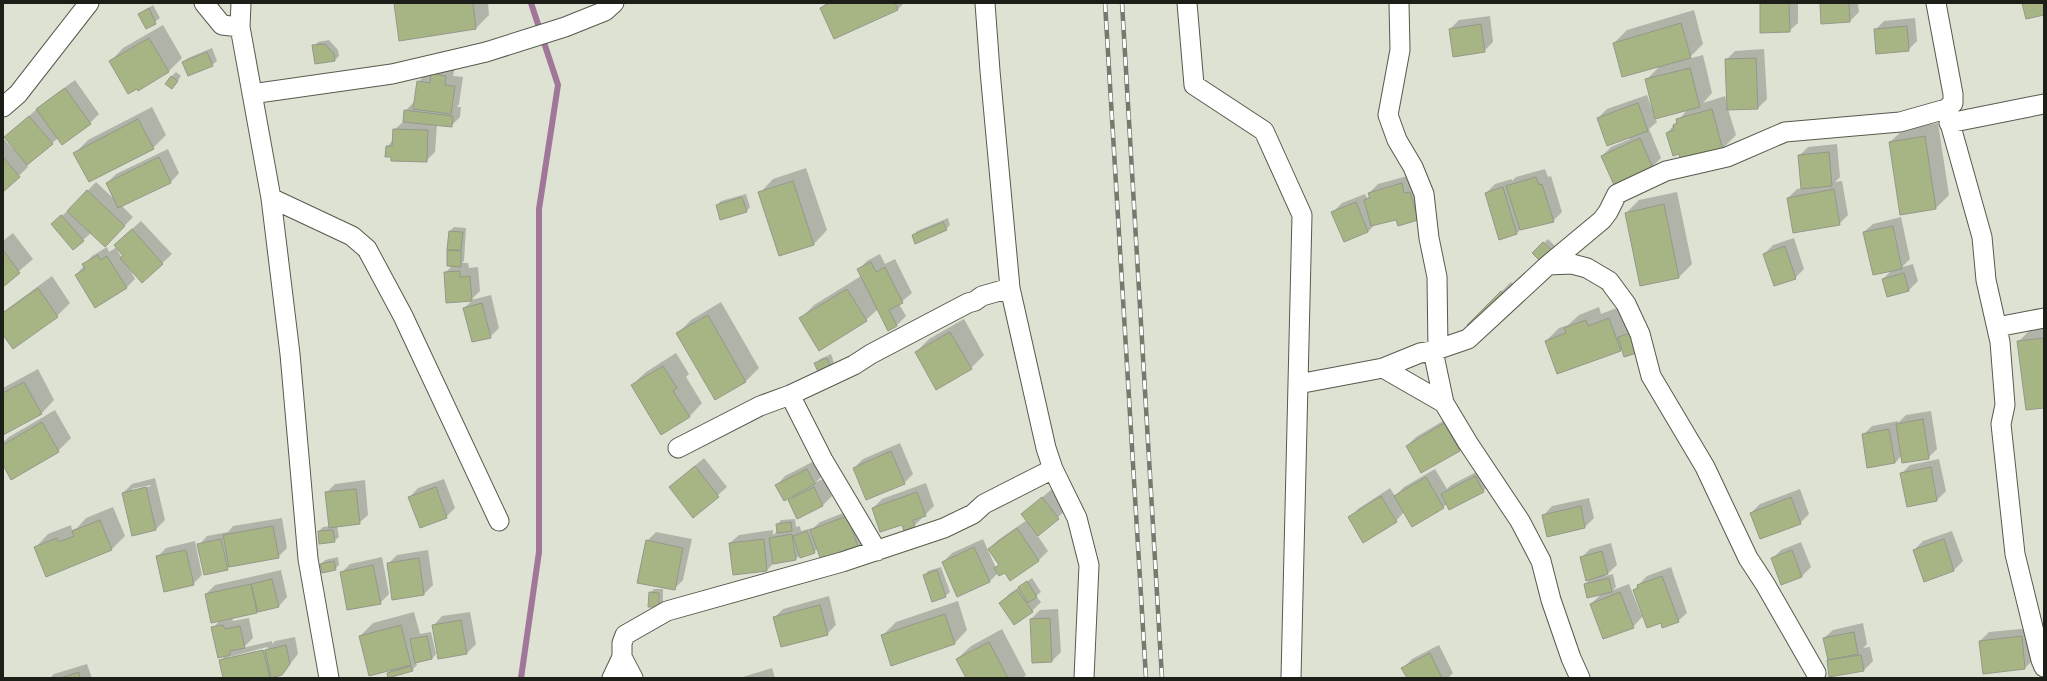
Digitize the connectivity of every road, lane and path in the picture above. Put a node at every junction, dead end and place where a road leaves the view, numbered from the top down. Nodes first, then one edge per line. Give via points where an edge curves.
1 (89, 3) edge
2 (204, 3) edge
3 (241, 3) edge
4 (614, 3) edge
5 (985, 3) edge
6 (1187, 3) edge
7 (1399, 3) edge
8 (1936, 3) edge
9 (240, 27) junction
10 (252, 94) junction
11 (2044, 104) edge
12 (3, 107) edge
13 (1947, 116) junction
14 (271, 198) junction
15 (1548, 265) junction
16 (1010, 288) junction
17 (2044, 318) edge
18 (1997, 327) junction
19 (1436, 350) junction
20 (1383, 368) junction
21 (1298, 384) junction
22 (790, 395) junction
23 (1444, 403) junction
24 (678, 448) dead end
25 (1053, 470) junction
26 (499, 521) dead end
27 (877, 551) junction
28 (622, 657) junction
29 (2044, 667) edge
30 (1816, 673) dead end
31 (329, 678) edge
32 (612, 678) edge
33 (633, 678) edge
34 (1084, 678) edge
35 (1291, 678) edge
36 (1580, 678) edge

1 - 12 street via 18,94
2 - 9 street via 222,25
3 - 9 street
4 - 10 street via 604,11 565,27 486,52 392,74
5 - 16 street
6 - 21 street via 1194,85 1264,131 1302,215
7 - 19 street via 1400,50 1388,114 1397,140 1424,194 1437,277
8 - 13 street via 1953,94 1953,103
9 - 10 street
10 - 14 street
11 - 13 street
13 - 15 street via 1785,132 1727,157 1666,171 1617,194 1602,220
13 - 18 street via 1982,237 1986,280
14 - 26 street via 352,236 367,249 406,323
14 - 31 street via 290,354 308,559
15 - 19 street via 1468,339
15 - 30 street via 1572,264 1587,268 1609,281 1626,304 1640,334 1651,376 1705,467 1748,558
16 - 22 street via 982,296 959,307 864,360
16 - 25 street
17 - 18 street
18 - 29 street via 2005,405 2001,424 2015,554 2040,660
19 - 20 street via 1420,353
19 - 23 street
20 - 21 street
20 - 23 street
21 - 35 street
22 - 24 street via 760,406
22 - 27 street via 823,460
23 - 36 street via 1520,521 1541,561 1551,600
25 - 27 street via 984,504 973,514 944,528
25 - 34 street via 1077,518 1089,565
27 - 28 street via 667,611 625,635
28 - 32 street
28 - 33 street

